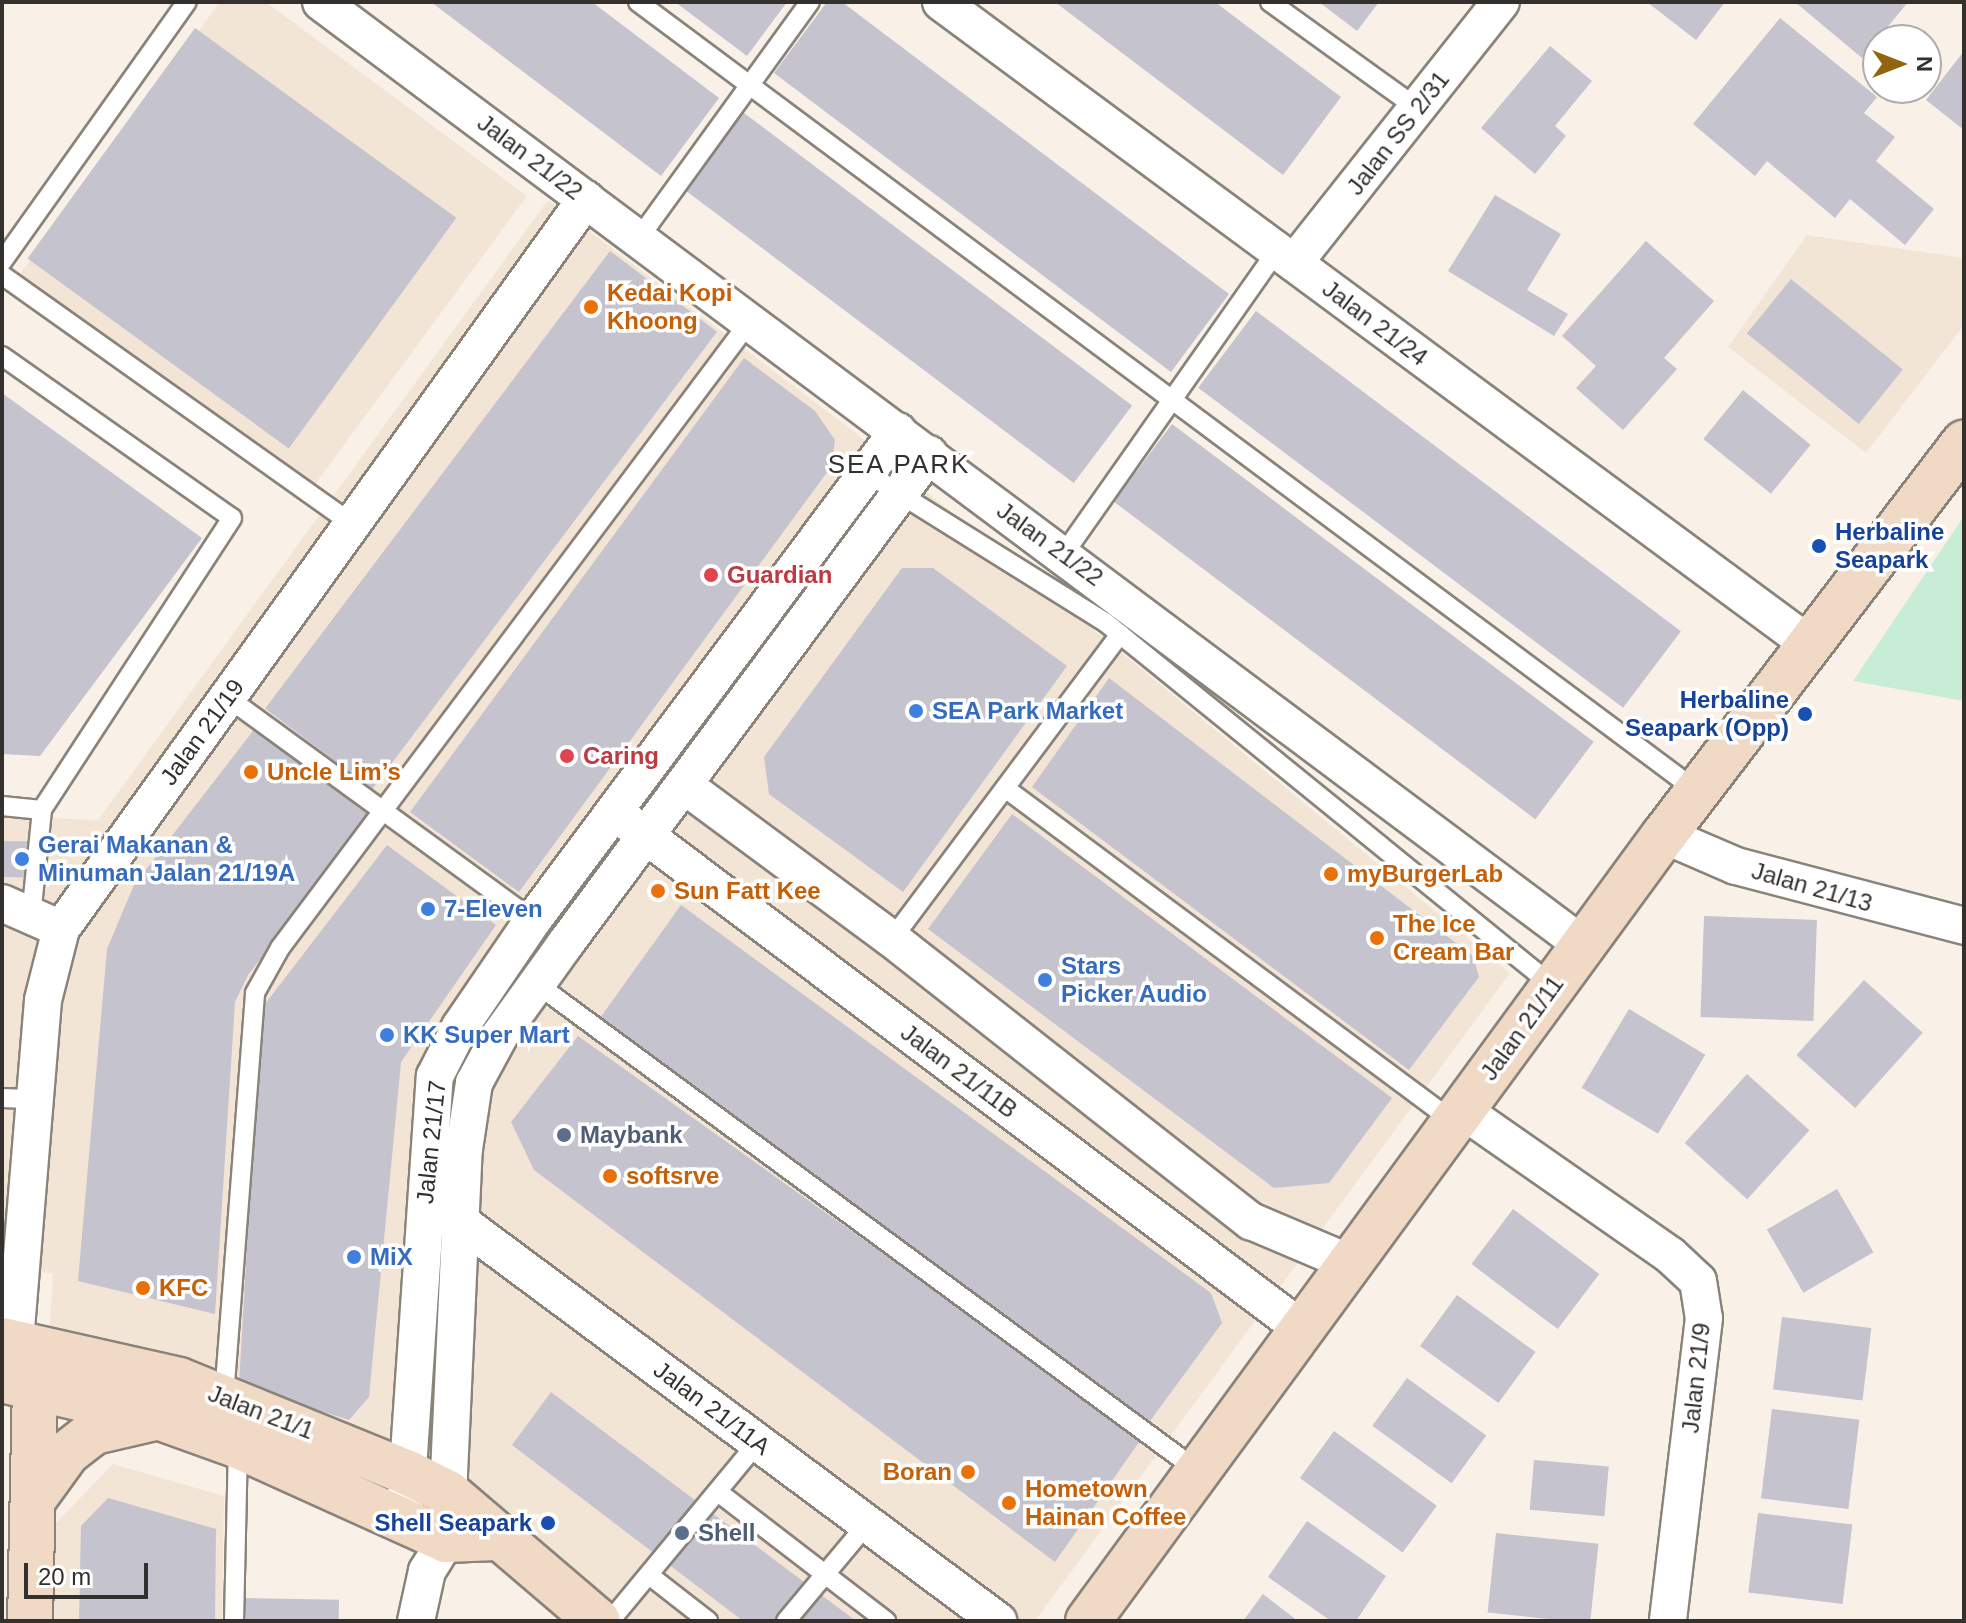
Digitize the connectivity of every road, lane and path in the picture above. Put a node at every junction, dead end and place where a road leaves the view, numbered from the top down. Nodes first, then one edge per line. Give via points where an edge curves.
1 (187, 2) edge
2 (321, 2) edge
3 (638, 2) edge
4 (810, 2) edge
5 (941, 2) edge
6 (1270, 2) edge
7 (1501, 2) edge
8 (750, 85) junction
9 (1417, 108) junction
10 (586, 199) junction
11 (639, 238) junction
12 (1286, 257) junction
13 (2, 262) edge
14 (2, 275) edge
15 (750, 321) junction
16 (2, 356) edge
17 (1172, 400) junction
18 (898, 431) junction
19 (1962, 450) edge
20 (929, 454) junction
21 (868, 474) junction
22 (900, 495) junction
23 (352, 524) junction
24 (1063, 555) junction
25 (1114, 610) junction
26 (1120, 634) junction
27 (1809, 644) junction
28 (227, 697) junction
29 (685, 786) junction
30 (1005, 788) junction
31 (1697, 791) junction
32 (2, 806) edge
33 (42, 810) junction
34 (616, 813) junction
35 (385, 814) junction
36 (1664, 835) junction
37 (646, 836) junction
38 (31, 916) edge
39 (533, 920) junction
40 (1964, 926) edge
41 (892, 939) junction
42 (1583, 945) junction
43 (537, 984) junction
44 (1553, 986) junction
45 (19, 1099) edge
46 (1458, 1116) junction
47 (425, 1197) junction
48 (461, 1222) junction
49 (13, 1234) edge
50 (1350, 1263) junction
51 (1302, 1329) junction
52 (11, 1361) edge
53 (224, 1397) junction
54 (158, 1417) junction
55 (758, 1442) junction
56 (238, 1446) junction
57 (1198, 1471) junction
58 (408, 1473) junction
59 (718, 1492) junction
60 (448, 1493) junction
61 (33, 1500) junction
62 (404, 1519) junction
63 (867, 1524) junction
64 (496, 1538) junction
65 (437, 1555) junction
66 (826, 1573) junction
67 (649, 1575) junction
68 (30, 1621) edge
69 (234, 1621) edge
70 (416, 1621) edge
71 (598, 1621) edge
72 (610, 1621) edge
73 (708, 1621) edge
74 (786, 1621) edge
75 (886, 1621) edge
76 (998, 1621) edge
77 (1088, 1621) edge
78 (1668, 1621) edge

1 - 13 lane
2 - 10 street, Jalan 21/22
3 - 8 lane
4 - 8 lane
5 - 12 street, Jalan 21/24
6 - 9 lane
7 - 9 street, Jalan SS 2/31
8 - 11 lane
8 - 17 lane
9 - 12 street, Jalan SS 2/31
10 - 11 street, Jalan 21/22
10 - 23 street, Jalan 21/19
11 - 15 street, Jalan 21/22
12 - 17 lane
12 - 27 street, Jalan 21/24
14 - 23 lane
15 - 18 street, Jalan 21/22
15 - 35 lane
16 - 33 lane via 232,518
17 - 24 lane
17 - 31 lane
18 - 20 street, Jalan 21/22
18 - 21 street, Jalan 21/17
19 - 27 street, Jalan 21/11
20 - 22 street, Jalan 21/17
20 - 24 street, Jalan 21/22
21 - 22 lane
21 - 34 street, Jalan 21/17
22 - 25 lane
22 - 29 street, Jalan 21/17
23 - 28 street, Jalan 21/19
24 - 25 street, Jalan 21/22
25 - 26 lane
25 - 42 street, Jalan 21/22
26 - 30 lane
26 - 44 lane
27 - 31 street, Jalan 21/11
28 - 35 lane
28 - 38 street, Jalan 21/19
29 - 37 street, Jalan 21/17
29 - 41 street
30 - 41 lane
30 - 46 lane
31 - 36 street, Jalan 21/11
32 - 33 lane
33 - 38 lane
34 - 37 street, Jalan 21/11B
34 - 39 street, Jalan 21/17
35 - 39 lane
35 - 53 lane via 280,948 255,993
36 - 40 street, Jalan 21/13 via 1736,866
36 - 42 street, Jalan 21/11
37 - 43 street, Jalan 21/17
37 - 51 street, Jalan 21/11B
38 - 45 street, Jalan 21/19 via 43,1000
39 - 47 street, Jalan 21/17 via 460,1027 435,1076
41 - 50 street via 1251,1221
42 - 44 street, Jalan 21/11
43 - 48 street, Jalan 21/17 via 474,1083
43 - 57 lane
44 - 46 street, Jalan 21/11
45 - 49 street, Jalan 21/19
46 - 50 street, Jalan 21/11
46 - 78 street, Jalan 21/9 via 1670,1255 1698,1281 1704,1318
47 - 48 street, Jalan 21/11A
47 - 58 street, Jalan 21/17
48 - 55 street, Jalan 21/11A
48 - 60 street, Jalan 21/17
49 - 52 street, Jalan 21/19
50 - 51 street, Jalan 21/11
51 - 57 street, Jalan 21/11
52 - 53 street, Jalan 21/1 via 179,1380
52 - 54 street, Jalan 21/1
52 - 61 street
53 - 58 street, Jalan 21/1
54 - 56 street, Jalan 21/1
54 - 61 street via 94,1432 67,1453
55 - 59 lane
55 - 63 street, Jalan 21/11A
56 - 62 street, Jalan 21/1
56 - 69 lane
57 - 77 street, Jalan 21/11
58 - 60 street, Jalan 21/1
58 - 62 street, Jalan 21/17
59 - 66 lane
59 - 67 lane
60 - 64 street, Jalan 21/1
60 - 65 street, Jalan 21/17
61 - 68 street
62 - 65 street, Jalan 21/1
63 - 66 lane
63 - 76 street, Jalan 21/11A
64 - 65 street, Jalan 21/1
64 - 71 street, Jalan 21/1
65 - 70 street, Jalan 21/17
66 - 74 lane
66 - 75 lane
67 - 72 lane
67 - 73 lane

